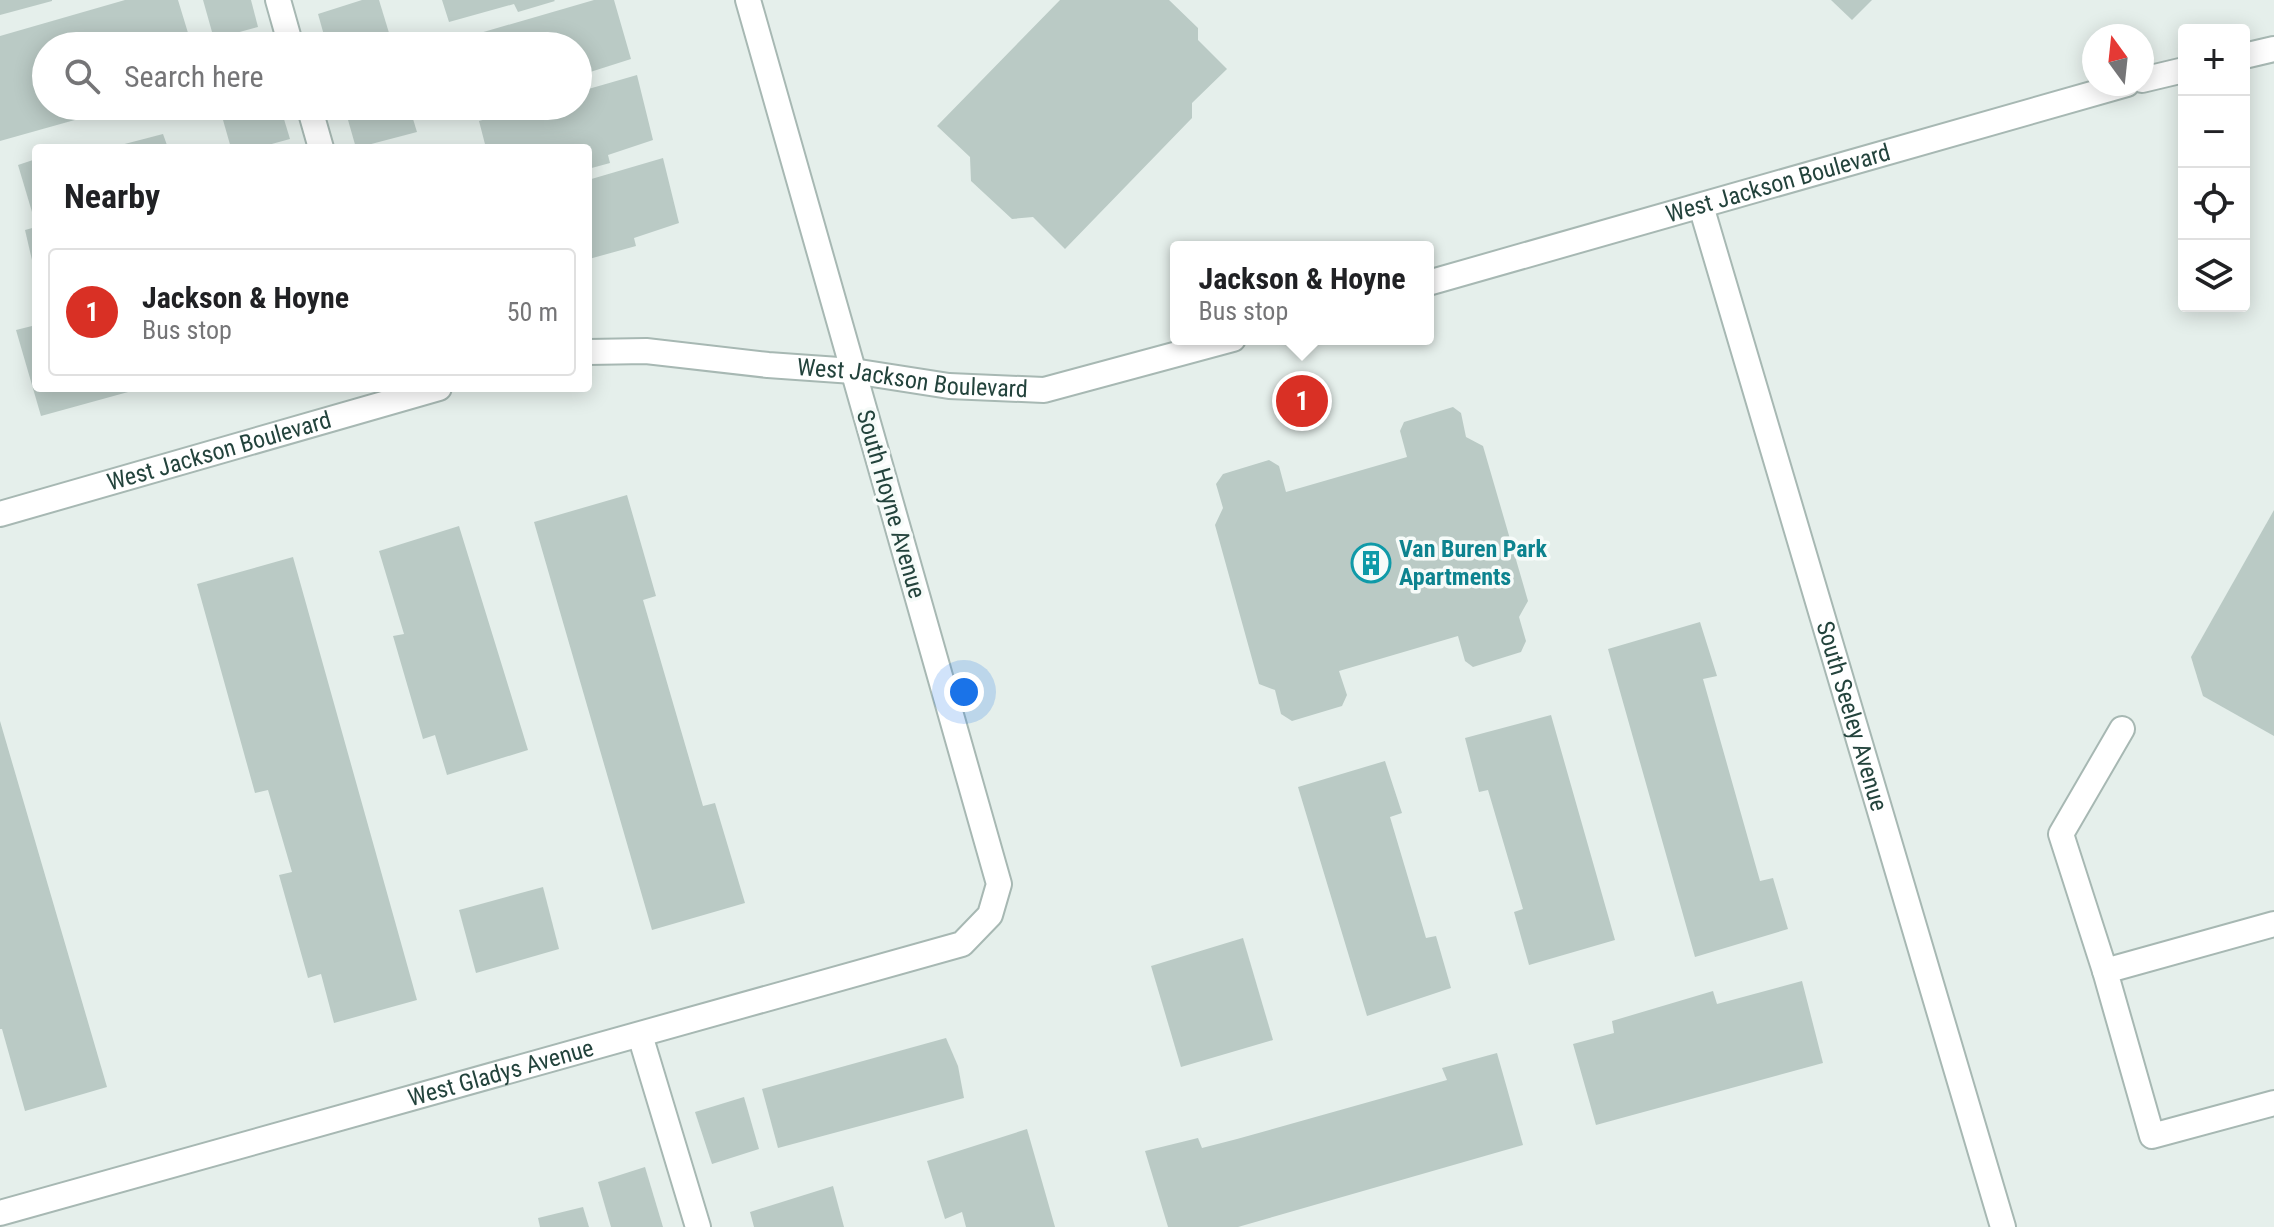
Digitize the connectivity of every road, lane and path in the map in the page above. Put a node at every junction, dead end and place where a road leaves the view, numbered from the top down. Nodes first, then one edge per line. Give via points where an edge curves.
1 (278, 0) edge
2 (748, 0) edge
3 (287, 32) edge
4 (2274, 49) edge
5 (2250, 55) edge
6 (2178, 71) edge
7 (2154, 77) edge
8 (2085, 96) edge
9 (313, 120) edge
10 (320, 144) edge
11 (1701, 206) junction
12 (1434, 281) edge
13 (1211, 345) edge
14 (592, 352) edge
15 (853, 371) junction
16 (412, 392) edge
17 (392, 395) edge
18 (0, 514) edge
19 (2122, 729) dead end
20 (990, 915) joint
21 (2274, 924) edge
22 (2105, 971) junction
23 (640, 1035) junction
24 (2274, 1103) edge
25 (0, 1213) edge
26 (698, 1227) edge
27 (2003, 1227) edge

1 - 3 street
2 - 15 street, South Hoyne Avenue
4 - 5 street
6 - 7 street
8 - 11 street, West Jackson Boulevard
9 - 10 street
11 - 12 street, West Jackson Boulevard
11 - 27 street, South Seeley Avenue
13 - 15 street, West Jackson Boulevard via 1044,390 949,386
14 - 15 street, West Jackson Boulevard via 646,351
15 - 20 street, South Hoyne Avenue via 999,884
16 - 17 street, West Jackson Boulevard
17 - 18 street, West Jackson Boulevard
19 - 22 street via 2061,834
20 - 23 street, West Gladys Avenue via 962,944
21 - 22 street
22 - 24 street via 2152,1136
23 - 25 street, West Gladys Avenue
23 - 26 street

